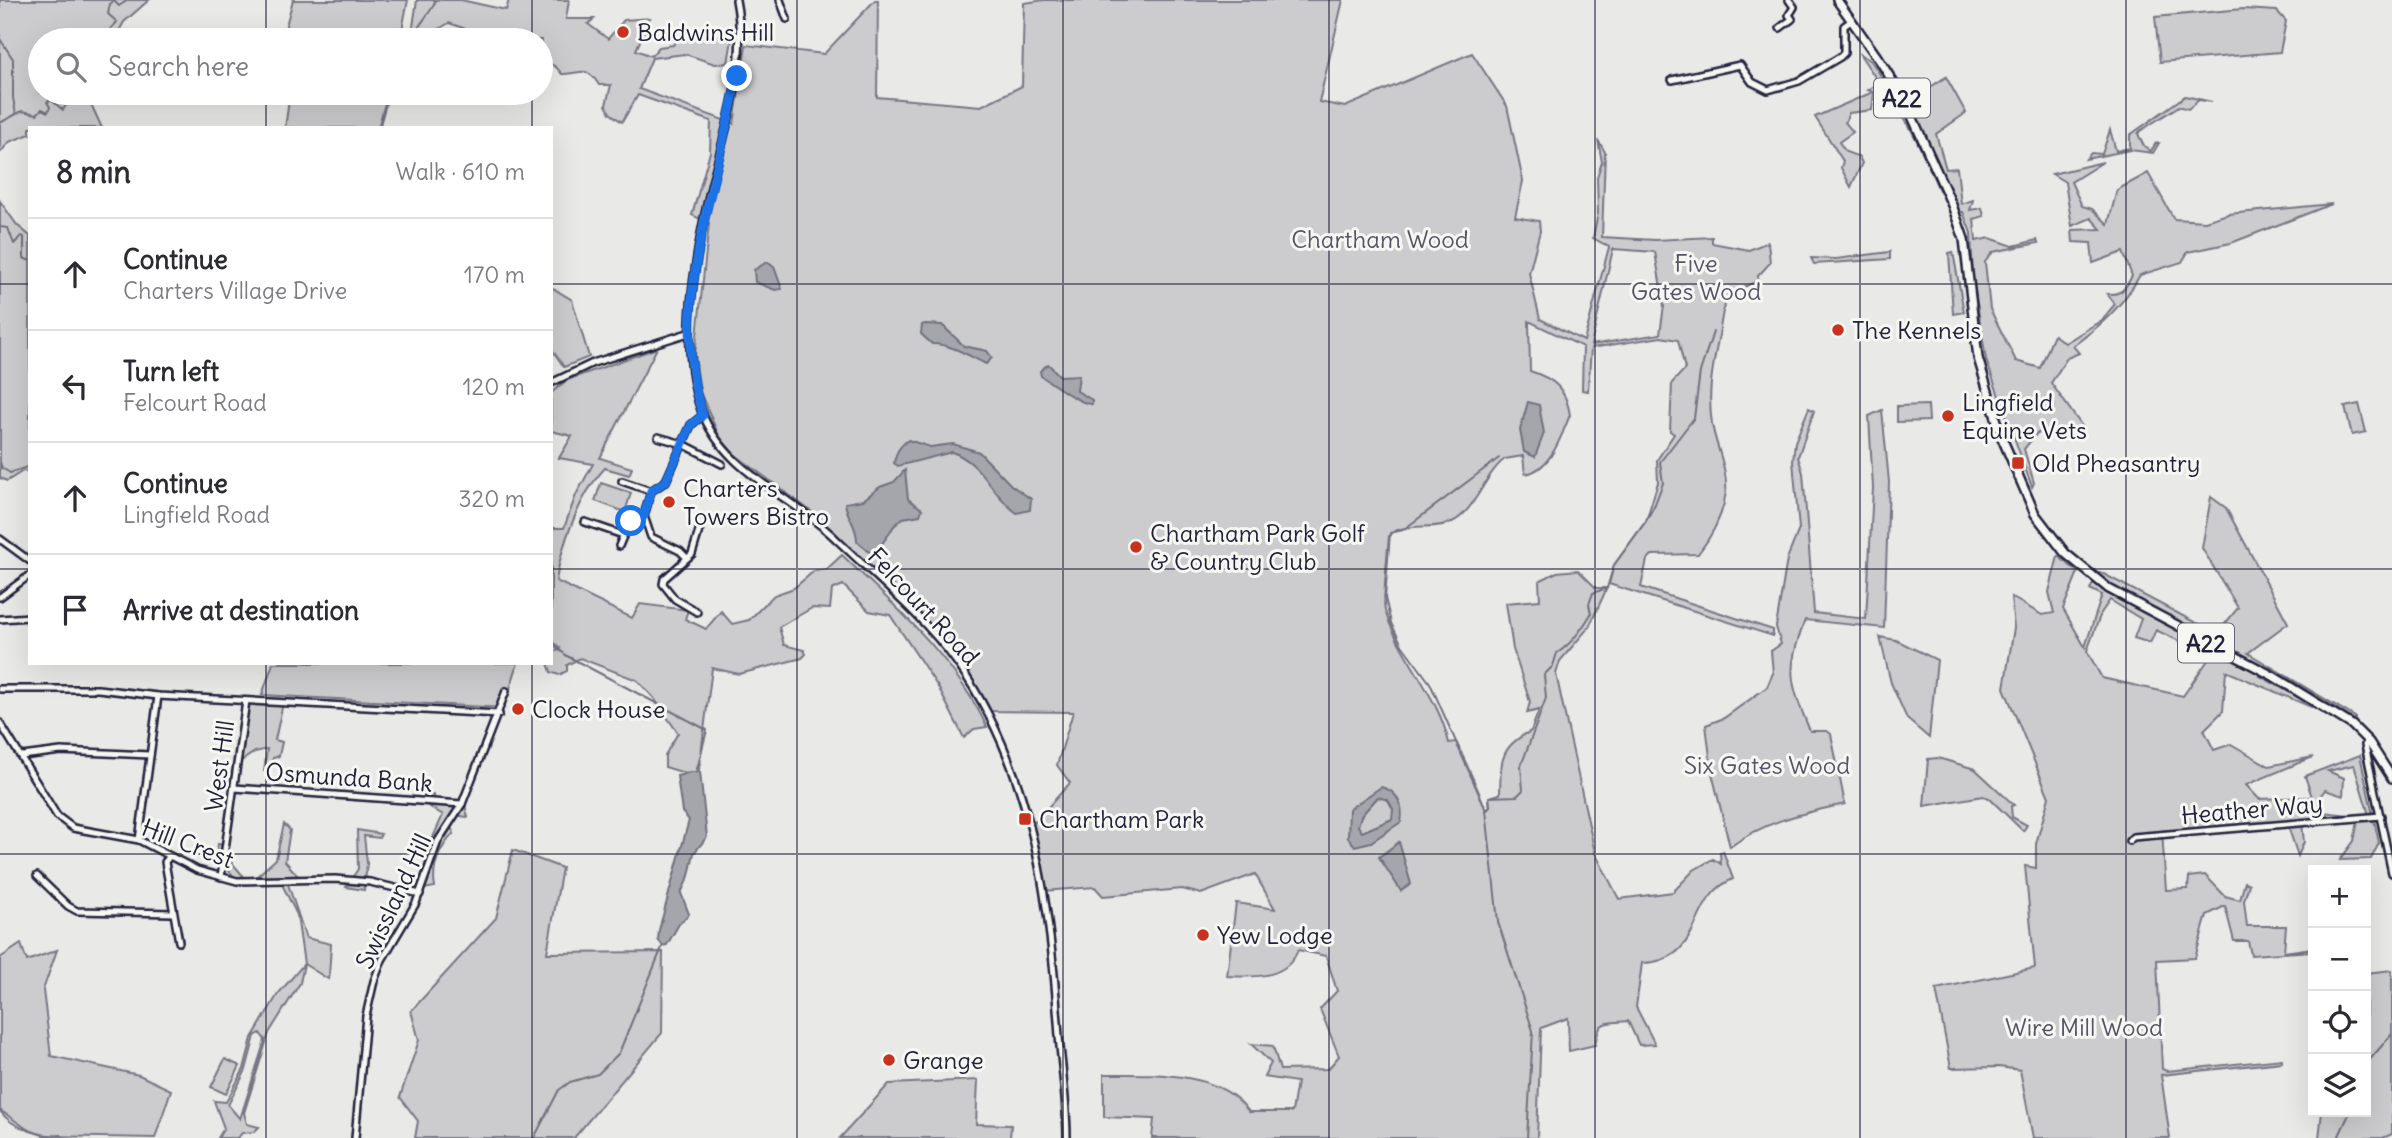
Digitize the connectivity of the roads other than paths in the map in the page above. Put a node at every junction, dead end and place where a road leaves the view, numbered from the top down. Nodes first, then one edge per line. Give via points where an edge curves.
1 (736, 0) edge
2 (779, 0) edge
3 (1789, 0) edge
4 (1837, 0) edge
5 (787, 19) dead end
6 (1851, 21) junction
7 (1780, 29) dead end
8 (1671, 80) dead end
9 (688, 333) junction
10 (553, 382) edge
11 (703, 415) junction
12 (657, 437) dead end
13 (683, 444) junction
14 (722, 464) dead end
15 (622, 481) dead end
16 (651, 491) junction
17 (644, 516) junction
18 (702, 521) dead end
19 (585, 522) dead end
20 (623, 535) junction
21 (0, 539) edge
22 (619, 546) dead end
23 (687, 558) junction
24 (28, 560) edge
25 (28, 577) edge
26 (0, 597) edge
27 (697, 612) dead end
28 (28, 617) edge
29 (0, 619) edge
30 (0, 689) edge
31 (506, 691) dead end
32 (158, 696) junction
33 (246, 701) junction
34 (499, 714) junction
35 (0, 723) edge
36 (2369, 741) junction
37 (150, 755) junction
38 (22, 757) junction
39 (2392, 778) edge
40 (234, 788) junction
41 (461, 804) junction
42 (2381, 816) junction
43 (139, 841) junction
44 (2129, 841) dead end
45 (169, 857) junction
46 (2392, 873) edge
47 (37, 876) dead end
48 (221, 877) junction
49 (420, 894) junction
50 (173, 913) junction
51 (179, 942) dead end
52 (355, 1138) edge
53 (1067, 1138) edge

1 - 9 street, Felcourt Road via 737,76 709,197
2 - 5 street
3 - 7 street via 1794,7 1789,15 1792,19
4 - 6 highway, A22
6 - 8 street via 1844,26 1840,57 1778,89 1768,90 1752,82 1740,65
6 - 36 highway, A22 via 1906,103 1952,205 1964,239 1978,358 2002,438 2035,514 2065,553 2109,589 2273,676 2336,714
9 - 10 street via 593,363
9 - 11 street, Felcourt Road via 691,373
11 - 13 street via 691,425
11 - 53 street, Felcourt Road via 728,457 830,532 936,638 972,685 997,731 1023,795 1044,891
12 - 13 street
13 - 14 street
13 - 16 street via 666,481
15 - 16 street
16 - 17 street
17 - 20 street via 629,522
17 - 23 street via 651,537
18 - 23 street
19 - 20 street
20 - 22 street
21 - 24 street
23 - 27 street via 663,584
25 - 26 street
28 - 29 street
30 - 32 street
31 - 34 street, Swissland Hill
32 - 33 street
32 - 37 street
33 - 34 street
33 - 40 street, West Hill
34 - 41 street, Swissland Hill
35 - 38 street, Hill Crest
36 - 39 highway, A22
36 - 42 street via 2365,745
37 - 38 street via 61,751
37 - 43 street
38 - 43 street, Hill Crest via 64,823 81,831
40 - 41 street, Osmunda Bank
40 - 48 street, West Hill
41 - 49 street, Swissland Hill via 438,841
42 - 44 street, Heather Way via 2152,835
42 - 46 street
43 - 45 street, Hill Crest
45 - 48 street, Hill Crest
45 - 50 street via 165,862
47 - 50 street via 77,911
48 - 49 street, Hill Crest via 262,882 335,879
49 - 52 street, Swissland Hill via 374,981 366,1016
50 - 51 street

